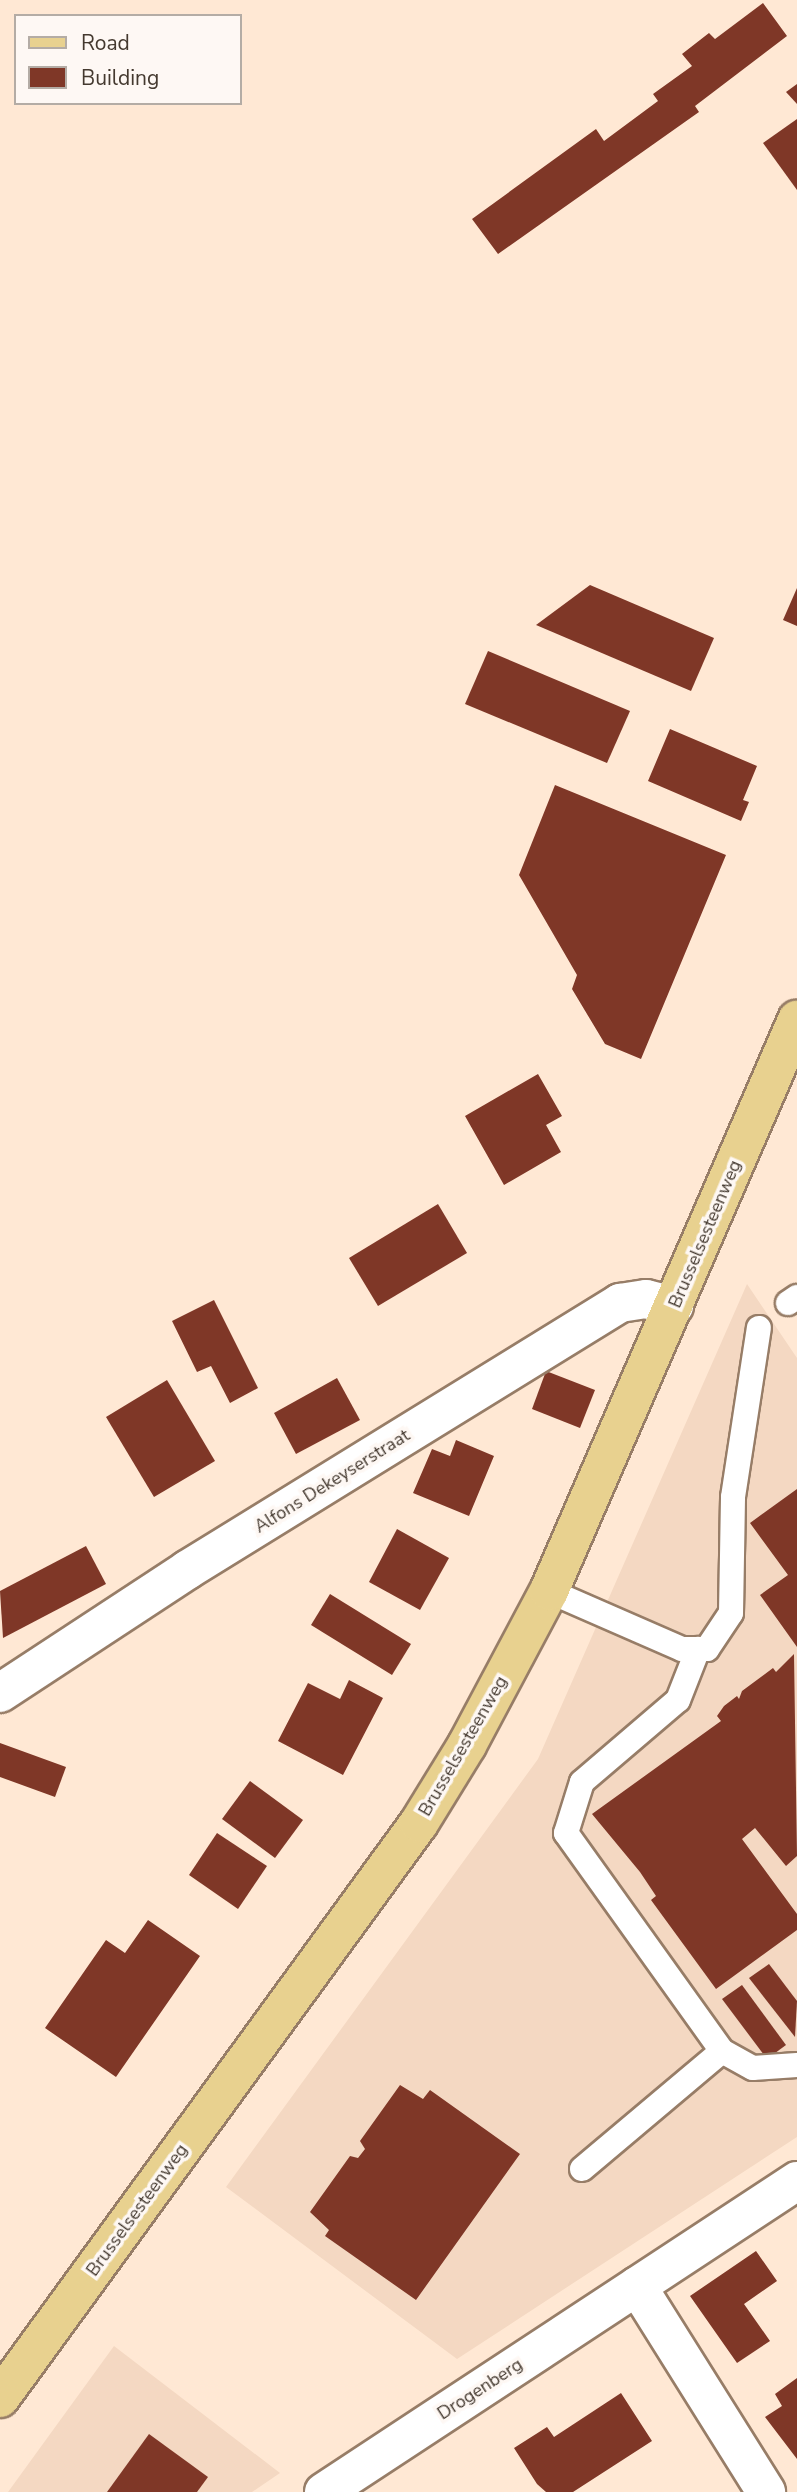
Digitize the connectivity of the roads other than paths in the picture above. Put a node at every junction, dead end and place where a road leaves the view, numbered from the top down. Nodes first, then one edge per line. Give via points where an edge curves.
1 (794, 1032) edge
2 (674, 1307) junction
3 (759, 1328) dead end
4 (549, 1591) junction
5 (698, 1649) junction
6 (0, 1693) edge
7 (722, 2051) junction
8 (797, 2066) edge
9 (582, 2169) dead end
10 (797, 2181) edge
11 (637, 2286) junction
12 (0, 2398) edge
13 (324, 2492) edge
14 (766, 2492) edge

1 - 2 main road, Brusselsesteenweg
2 - 4 main road, Brusselsesteenweg
2 - 6 street, Alfons Dekeyserstraat via 646,1299 620,1303 187,1570
3 - 5 lane via 733,1497 731,1614 707,1649
4 - 5 lane via 682,1649
4 - 12 main road, Brusselsesteenweg via 467,1745 419,1823
5 - 7 lane via 678,1700 582,1782 566,1833
7 - 8 lane via 753,2068
7 - 9 lane
10 - 11 street, Drogenberg
11 - 13 street, Drogenberg
11 - 14 street

